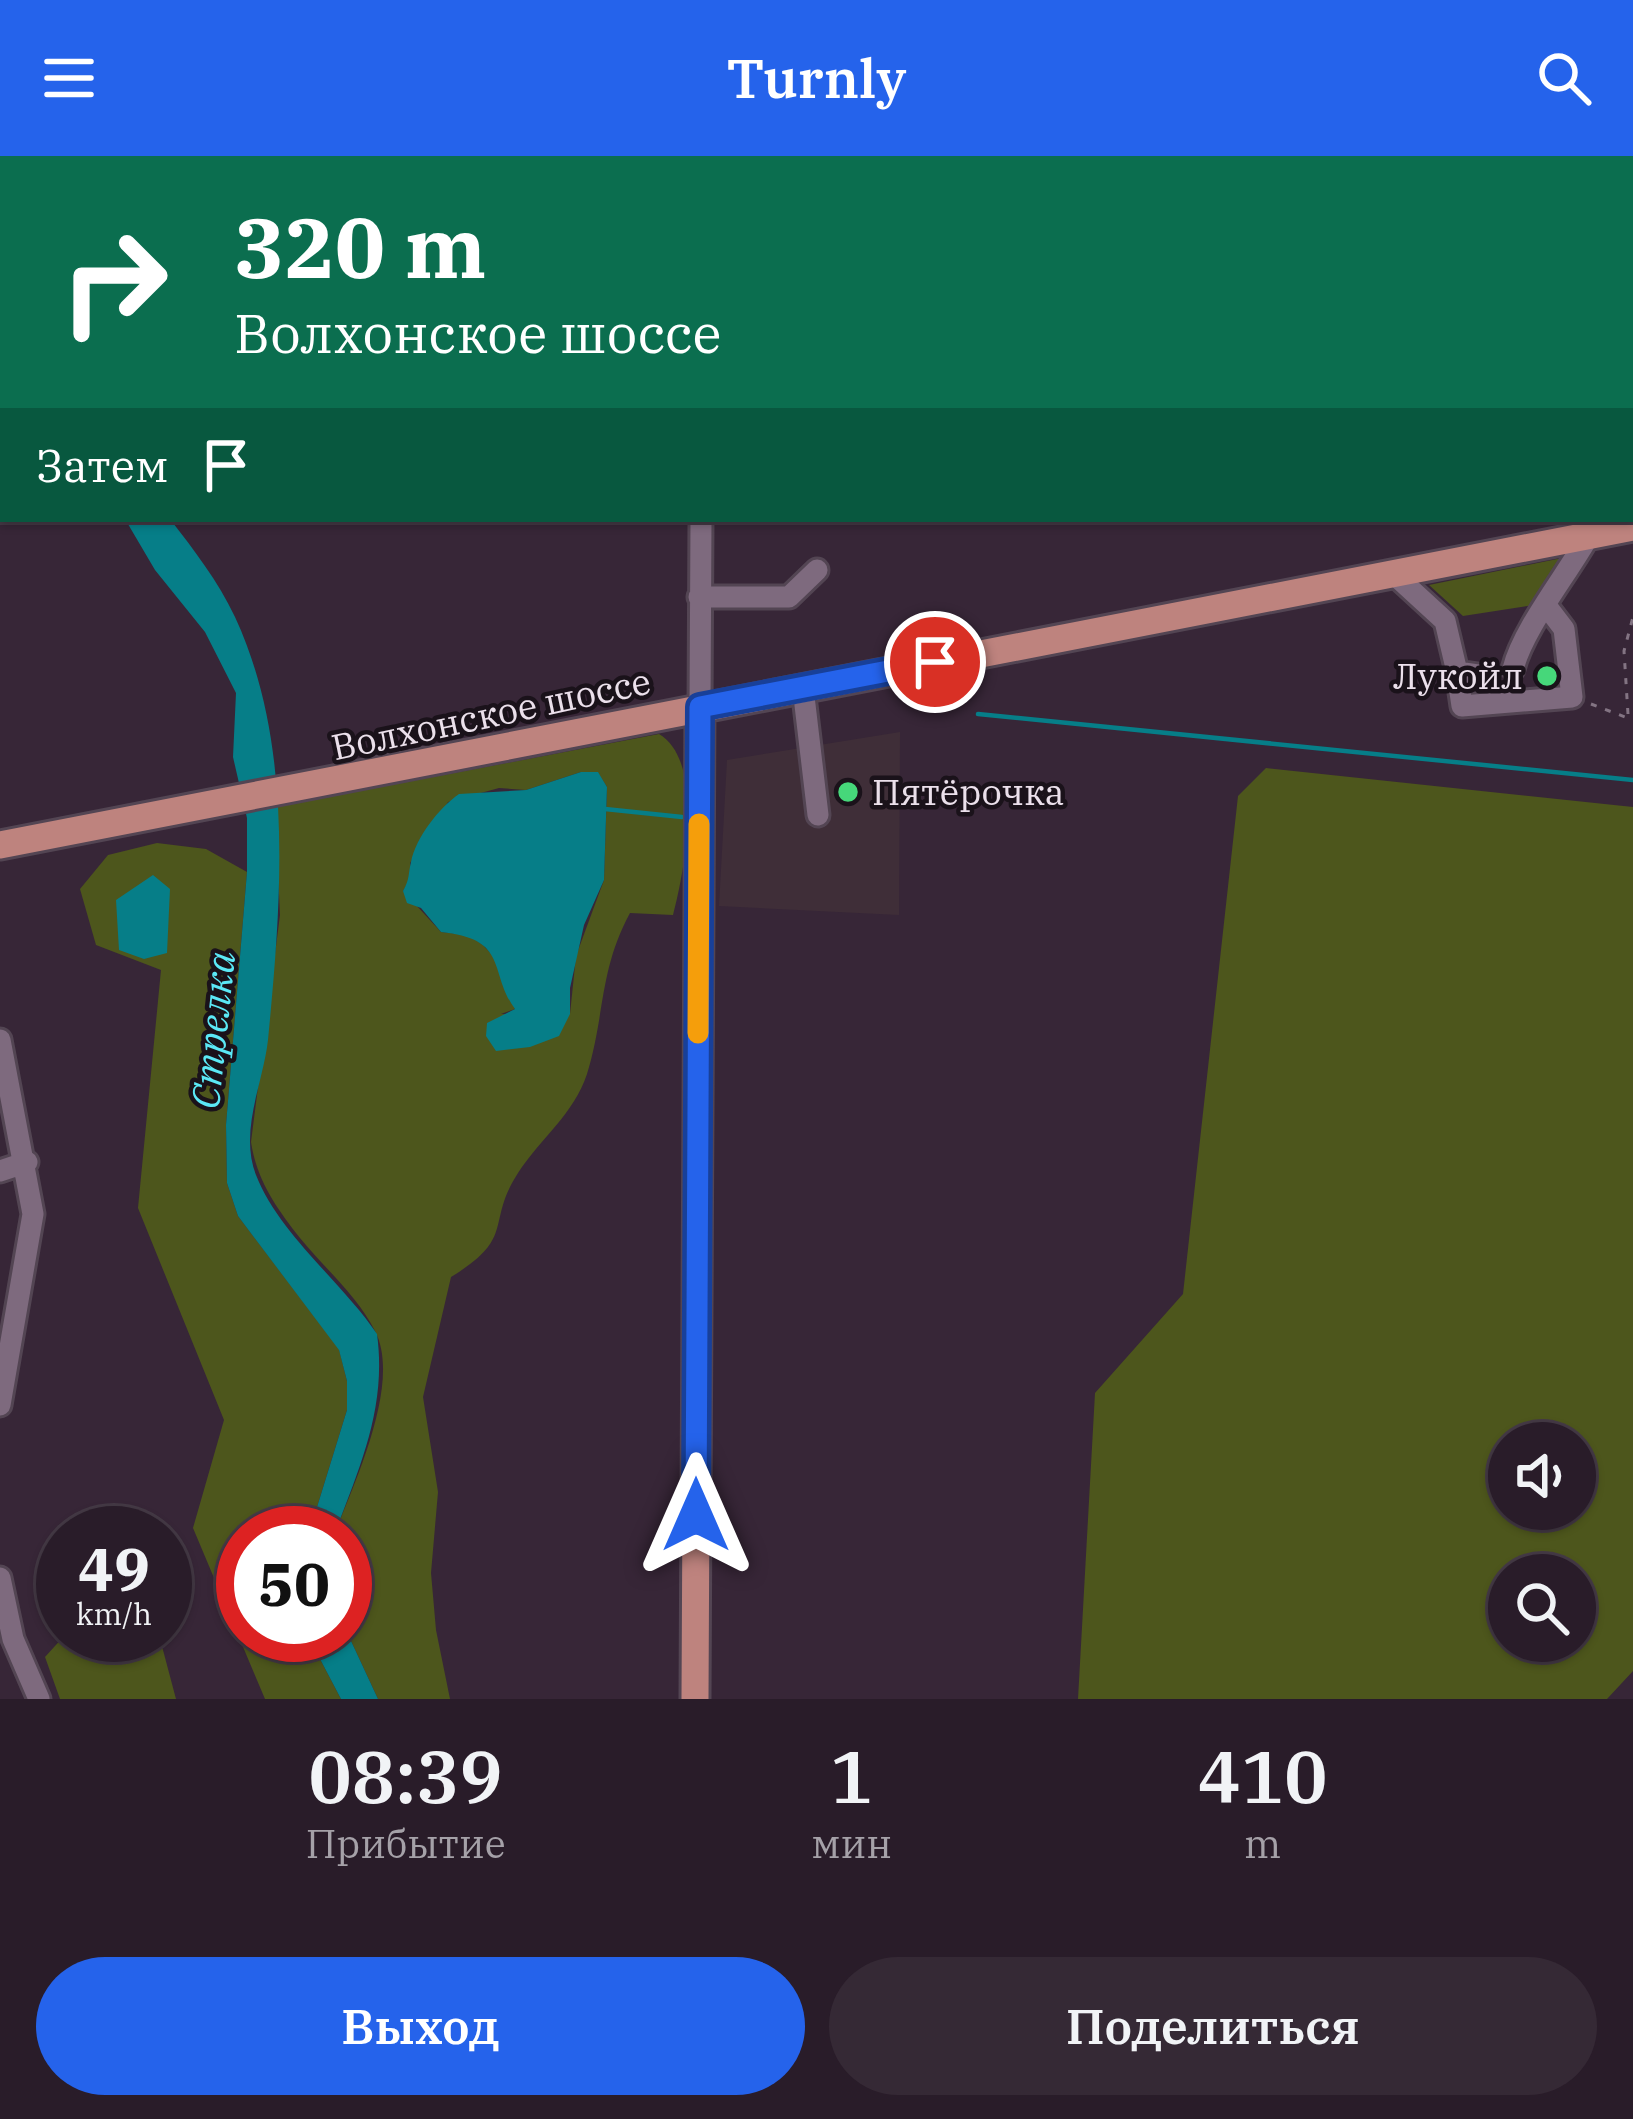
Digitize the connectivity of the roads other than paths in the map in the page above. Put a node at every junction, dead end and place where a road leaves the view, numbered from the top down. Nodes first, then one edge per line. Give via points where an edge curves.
1 (701, 522) edge
2 (1633, 527) edge
3 (1588, 537) junction
4 (817, 570) dead end
5 (1396, 576) junction
6 (699, 597) junction
7 (1548, 608) junction
8 (802, 688) junction
9 (1517, 701) junction
10 (700, 707) junction
11 (818, 815) dead end
12 (0, 845) edge
13 (0, 1040) edge
14 (27, 1162) junction
15 (0, 1171) edge
16 (0, 1405) edge
17 (0, 1578) edge
18 (39, 1699) edge
19 (695, 1699) edge

1 - 6 street
2 - 3 main road, Волхонское шоссе
3 - 5 main road, Волхонское шоссе
3 - 7 street
4 - 6 street via 789,597
5 - 8 main road, Волхонское шоссе
5 - 9 street via 1445,621 1467,674 1462,706
6 - 10 street
7 - 9 street via 1525,633 1513,670
7 - 9 street via 1564,629 1573,697
8 - 10 main road, Волхонское шоссе
8 - 11 street
10 - 12 main road, Волхонское шоссе
10 - 19 main road
13 - 14 street
14 - 15 street
14 - 16 street via 33,1214
17 - 18 street via 13,1639

